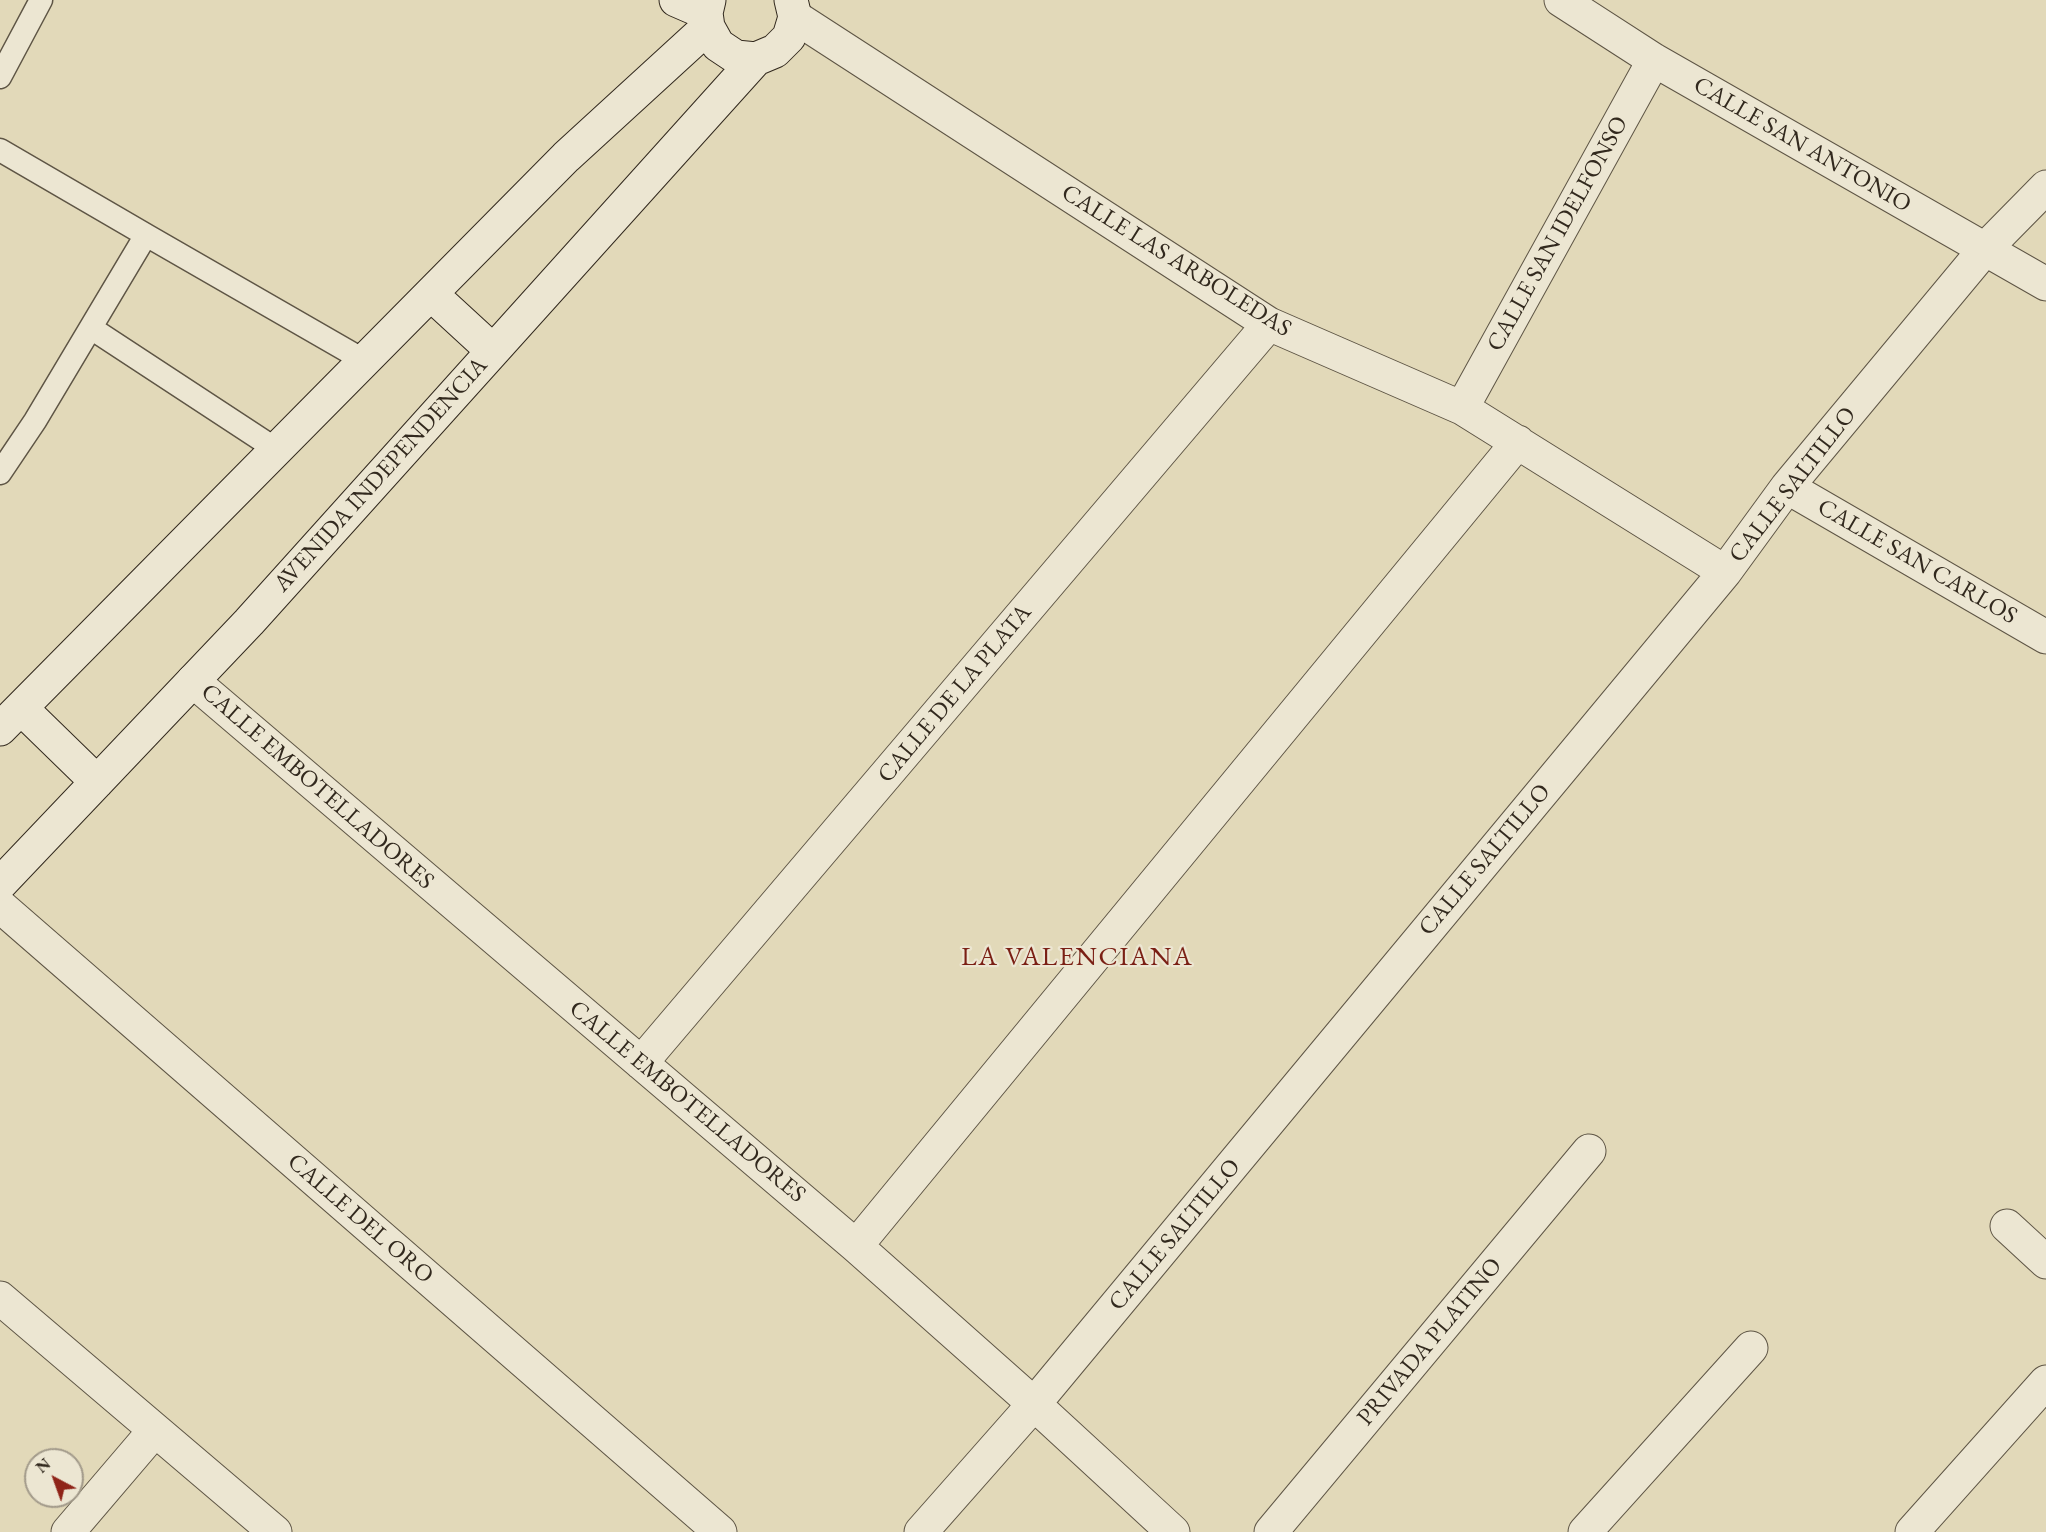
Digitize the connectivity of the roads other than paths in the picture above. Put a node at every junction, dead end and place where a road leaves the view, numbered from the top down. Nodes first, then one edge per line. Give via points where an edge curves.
1 (41, 0) edge
2 (676, 0) edge
3 (1561, 0) edge
4 (793, 9) edge
5 (708, 13) edge
6 (8, 45) edge
7 (756, 59) junction
8 (1654, 60) junction
9 (0, 77) edge
10 (0, 150) edge
11 (2046, 187) edge
12 (146, 235) junction
13 (1985, 249) junction
14 (2046, 284) edge
15 (431, 294) junction
16 (1269, 324) junction
17 (91, 328) junction
18 (493, 351) junction
19 (365, 362) junction
20 (1462, 408) junction
21 (1518, 442) junction
22 (277, 450) junction
23 (0, 473) edge
24 (1787, 487) junction
25 (1725, 572) junction
26 (2046, 637) edge
27 (193, 681) junction
28 (11, 718) edge
29 (97, 782) junction
30 (0, 884) edge
31 (0, 906) edge
32 (641, 1063) junction
33 (1589, 1151) dead end
34 (2007, 1226) dead end
35 (856, 1246) junction
36 (2046, 1262) edge
37 (0, 1298) edge
38 (1751, 1348) dead end
39 (2046, 1382) edge
40 (1034, 1404) junction
41 (155, 1430) junction
42 (68, 1532) edge
43 (275, 1532) edge
44 (720, 1532) edge
45 (921, 1532) edge
46 (1173, 1532) edge
47 (1271, 1532) edge
48 (1585, 1532) edge
49 (1912, 1532) edge

1 - 6 lane
2 - 5 street
3 - 8 street, CALLE SAN ANTONIO
4 - 7 street, AVENIDA INDEPENDENCIA via 789,37 775,51
4 - 16 street, CALLE LAS ARBOLEDAS
5 - 7 street via 718,45 736,57
5 - 15 street
6 - 9 lane
7 - 18 street, AVENIDA INDEPENDENCIA
8 - 13 street, CALLE SAN ANTONIO
8 - 20 street, CALLE SAN IDELFONSO
10 - 12 lane
11 - 13 street, CALLE SALTILLO
12 - 17 lane
12 - 19 lane
13 - 14 street, CALLE SAN ANTONIO
13 - 24 street, CALLE SALTILLO
15 - 18 street
15 - 19 street
16 - 20 street, CALLE LAS ARBOLEDAS
16 - 32 street, CALLE DE LA PLATA
17 - 22 lane
17 - 23 lane
18 - 27 street, AVENIDA INDEPENDENCIA
19 - 22 street
20 - 21 street, CALLE LAS ARBOLEDAS
21 - 25 street, CALLE LAS ARBOLEDAS
21 - 35 street
22 - 28 street
24 - 25 street, CALLE SALTILLO
24 - 26 street, CALLE SAN CARLOS
25 - 40 street, CALLE SALTILLO
27 - 29 street, AVENIDA INDEPENDENCIA
27 - 32 street, CALLE EMBOTELLADORES
28 - 29 street
29 - 30 street, AVENIDA INDEPENDENCIA
31 - 44 street, CALLE DEL ORO
32 - 35 street, CALLE EMBOTELLADORES
33 - 47 street, PRIVADA PLATINO
34 - 36 street
35 - 40 street, CALLE EMBOTELLADORES
37 - 41 street
38 - 48 street
39 - 49 street
40 - 45 street, CALLE SALTILLO
40 - 46 street, CALLE EMBOTELLADORES
41 - 42 street
41 - 43 street

